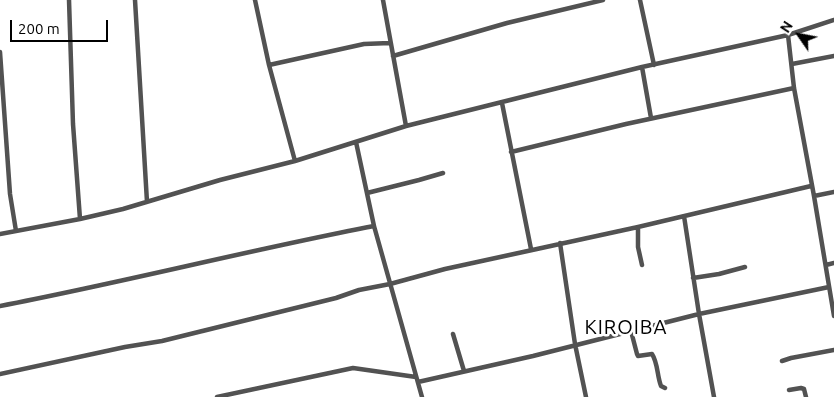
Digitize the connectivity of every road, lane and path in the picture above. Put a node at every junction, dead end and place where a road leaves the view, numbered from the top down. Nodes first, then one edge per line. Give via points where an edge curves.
1 (69, 0) edge
2 (135, 0) edge
3 (255, 0) edge
4 (383, 0) edge
5 (603, 0) edge
6 (640, 0) edge
7 (834, 20) edge
8 (788, 35) junction
9 (390, 43) junction
10 (0, 52) edge
11 (393, 56) junction
12 (834, 56) edge
13 (792, 64) junction
14 (269, 65) junction
15 (654, 65) junction
16 (642, 68) junction
17 (794, 88) junction
18 (502, 103) junction
19 (651, 118) junction
20 (406, 126) junction
21 (356, 142) junction
22 (511, 152) junction
23 (295, 161) junction
24 (443, 173) dead end
25 (812, 186) junction
26 (834, 192) edge
27 (367, 193) junction
28 (814, 196) junction
29 (147, 202) junction
30 (684, 216) junction
31 (80, 219) junction
32 (374, 226) junction
33 (638, 227) junction
34 (16, 232) junction
35 (0, 234) edge
36 (560, 243) junction
37 (531, 249) junction
38 (834, 263) edge
39 (642, 265) dead end
40 (826, 265) junction
41 (745, 268) dead end
42 (693, 278) junction
43 (390, 284) junction
44 (829, 287) junction
45 (0, 306) edge
46 (699, 314) junction
47 (834, 316) edge
48 (631, 331) junction
49 (452, 334) dead end
50 (575, 344) junction
51 (834, 350) edge
52 (782, 362) dead end
53 (464, 371) junction
54 (0, 374) edge
55 (417, 379) junction
56 (665, 388) dead end
57 (789, 390) dead end
58 (217, 397) edge
59 (422, 397) edge
60 (586, 397) edge
61 (714, 397) edge
62 (806, 397) edge

1 - 31 street
2 - 29 street
3 - 14 street
4 - 9 street
5 - 11 street via 507,23
6 - 15 street
7 - 8 street
8 - 13 street
8 - 15 street
9 - 11 street
9 - 14 street via 364,44
10 - 34 street via 10,194
11 - 20 street
12 - 13 street
13 - 17 street
14 - 23 street
15 - 16 street
16 - 18 street
16 - 19 street
17 - 19 street
17 - 25 street
18 - 20 street
18 - 22 street
19 - 22 street
20 - 21 street
21 - 23 street
21 - 27 street
22 - 37 street
23 - 29 street
24 - 27 street
25 - 28 street
25 - 30 street
26 - 28 street
27 - 32 street
28 - 40 street
29 - 31 street
30 - 33 street
30 - 42 street
31 - 34 street
32 - 43 street
32 - 45 street
33 - 36 street
33 - 39 street
34 - 35 street
36 - 37 street
36 - 50 street
37 - 43 street
38 - 40 street
40 - 44 street
41 - 42 street
42 - 46 street
43 - 54 street via 162,341
43 - 55 street
44 - 46 street
44 - 47 street
46 - 48 street
46 - 61 street
48 - 50 street
48 - 56 street via 638,356 652,354 661,386
49 - 53 street
50 - 53 street
50 - 60 street
51 - 52 street
53 - 55 street
55 - 58 street via 353,368
55 - 59 street
57 - 62 street via 804,389

